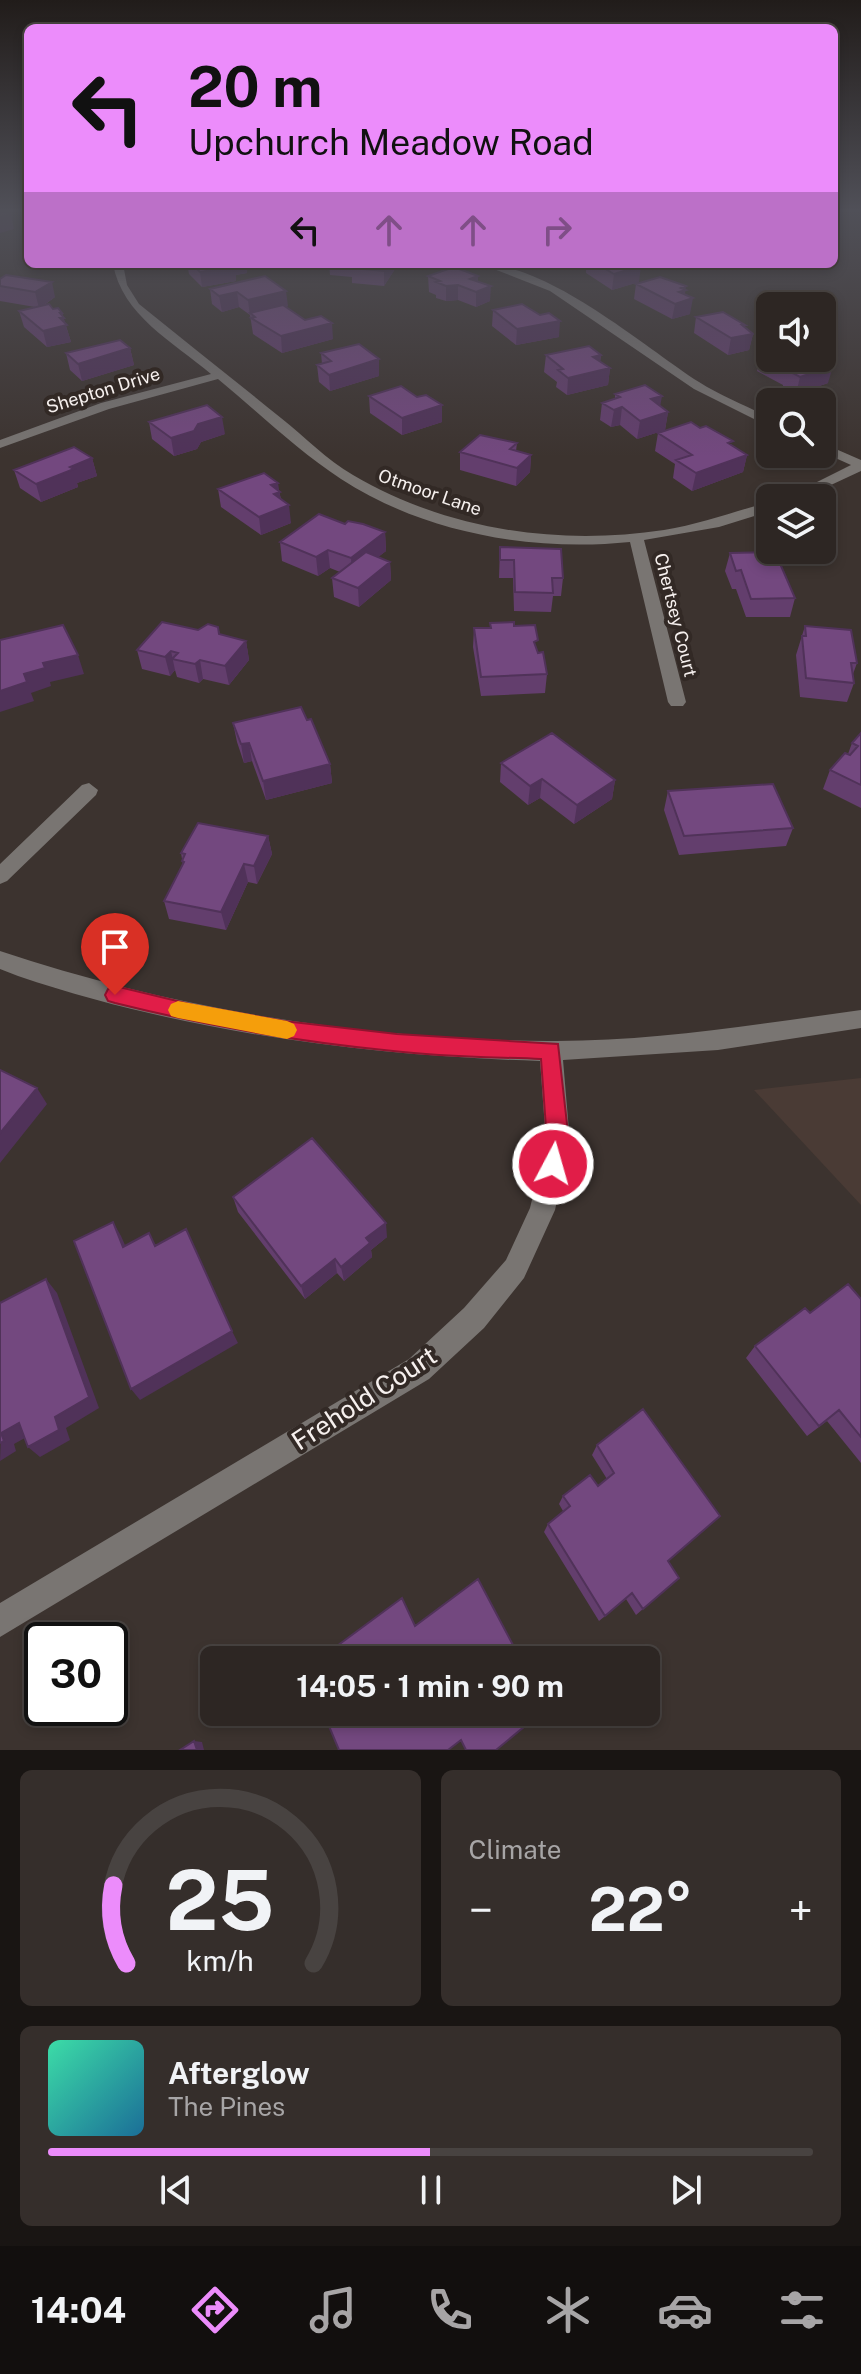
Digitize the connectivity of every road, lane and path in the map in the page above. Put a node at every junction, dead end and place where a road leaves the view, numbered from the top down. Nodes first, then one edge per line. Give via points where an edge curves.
1 (127, 294) edge
2 (562, 294) edge
3 (219, 375) junction
4 (756, 416) edge
5 (0, 444) edge
6 (836, 453) edge
7 (861, 465) edge
8 (821, 484) edge
9 (756, 510) edge
10 (636, 539) junction
11 (677, 702) dead end
12 (89, 790) dead end
13 (0, 876) edge
14 (0, 960) edge
15 (861, 1019) edge
16 (551, 1051) junction
17 (0, 1621) edge

1 - 3 street, Otmoor Lane via 135,306
2 - 4 street via 698,386
3 - 5 street, Shepton Drive via 105,406
3 - 10 street, Otmoor Lane via 345,476 406,507 519,535
6 - 7 street
7 - 8 street
9 - 10 street, Otmoor Lane
10 - 11 street, Chertsey Court
12 - 13 street
14 - 16 street via 115,995 284,1030 397,1043
15 - 16 street via 718,1040
16 - 17 street, Frehold Court via 558,1142 542,1210 515,1269 474,1318 419,1369

